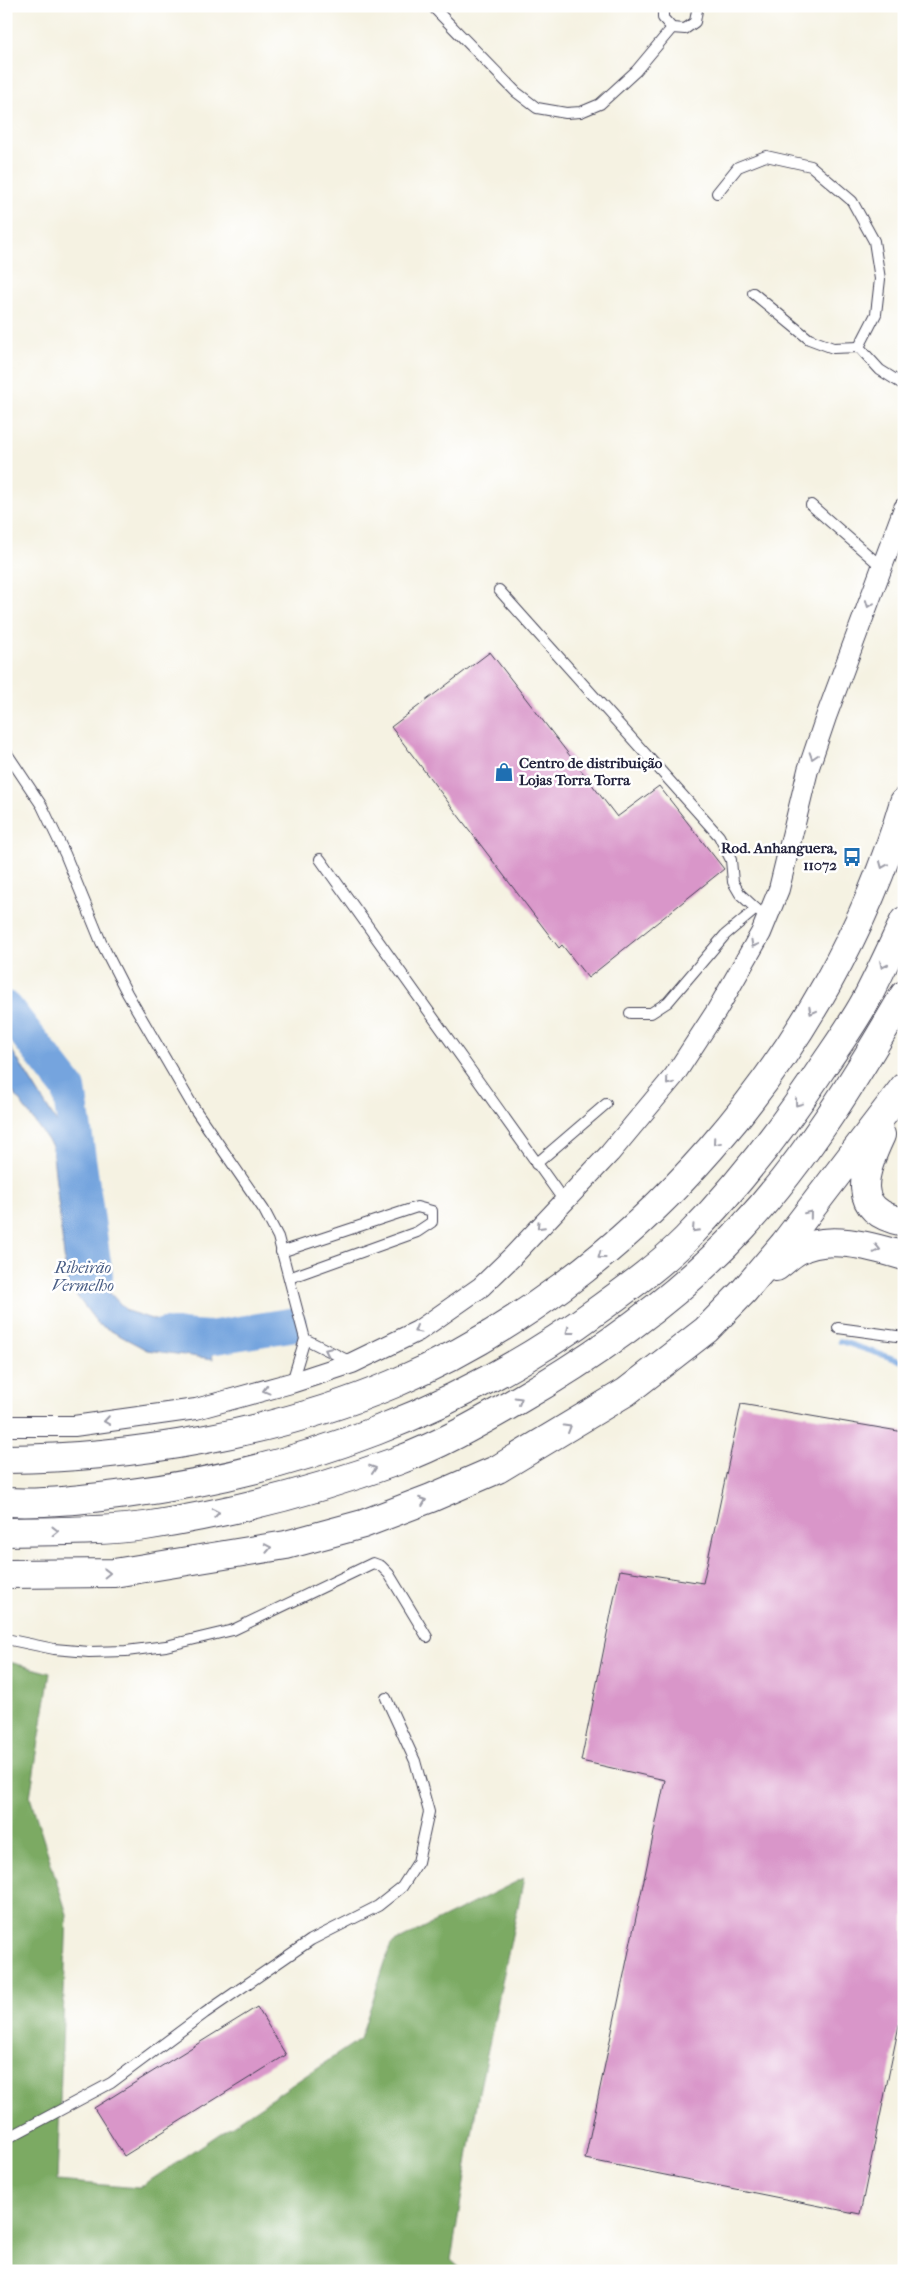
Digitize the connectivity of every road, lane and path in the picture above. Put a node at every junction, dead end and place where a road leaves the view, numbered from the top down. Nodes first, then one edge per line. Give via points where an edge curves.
1 (432, 6) edge
2 (663, 6) edge
3 (696, 6) edge
4 (672, 28) junction
5 (717, 193) dead end
6 (753, 293) dead end
7 (858, 347) junction
8 (904, 384) edge
9 (811, 505) dead end
10 (904, 508) edge
11 (883, 568) junction
12 (499, 590) dead end
13 (6, 752) edge
14 (904, 802) edge
15 (320, 859) dead end
16 (761, 914) junction
17 (904, 921) edge
18 (904, 995) edge
19 (630, 1013) dead end
20 (902, 1089) edge
21 (606, 1104) dead end
22 (536, 1164) junction
23 (564, 1201) junction
24 (904, 1222) edge
25 (282, 1252) junction
26 (904, 1256) edge
27 (289, 1278) junction
28 (744, 1291) junction
29 (838, 1328) dead end
30 (904, 1337) edge
31 (305, 1339) junction
32 (352, 1362) junction
33 (291, 1383) junction
34 (6, 1426) edge
35 (6, 1459) edge
36 (6, 1502) edge
37 (6, 1532) edge
38 (6, 1574) edge
39 (427, 1637) dead end
40 (6, 1640) edge
41 (386, 1698) dead end
42 (6, 2139) edge

1 - 4 lane via 516,92 538,108 566,113 581,112 600,104 636,71
2 - 4 lane via 663,18
3 - 4 lane via 694,22 685,29
5 - 7 lane via 738,167 766,156 811,166 852,200 874,241 880,279 876,314
6 - 7 lane via 808,339 834,348
7 - 8 lane via 880,370
9 - 11 lane
10 - 11 street
11 -> 16 street via 808,770 779,889
12 - 16 lane via 719,836 731,860 733,882 740,894
13 - 25 lane via 42,806 126,993 194,1108 264,1210
14 -> 35 main road via 869,901 809,1016 771,1073 678,1186 610,1249 519,1316 394,1384 330,1407 234,1433 120,1452
15 - 22 lane
16 - 19 lane via 724,935 668,1002 652,1014
16 -> 23 street via 717,1010 674,1076 610,1153
17 -> 36 main road via 866,1000 805,1094 754,1161 684,1240 629,1287 560,1338 491,1379 434,1406 355,1440 267,1468 180,1487 73,1500
37 -> 18 main road via 142,1526 230,1511 318,1487 399,1461 472,1427 573,1369 652,1312 743,1228 781,1182 860,1072
20 - 24 main road via 870,1157 864,1193 869,1204 880,1214
28 -> 20 main road via 817,1204
21 - 22 lane
22 - 23 lane
23 -> 32 street via 482,1287 418,1331
25 - 27 lane
25 - 27 lane via 417,1207 432,1211 432,1222 417,1232
28 -> 26 main road via 799,1250 817,1244 849,1244
27 - 31 lane
38 -> 28 main road via 114,1573 239,1554 363,1524 431,1498 498,1469 626,1392 706,1330
29 - 30 lane
32 -> 31 lane
31 - 33 lane
32 - 33 street
33 -> 34 street via 196,1409 74,1426
39 - 40 lane via 389,1574 373,1563 233,1630 166,1646 89,1652
41 - 42 lane via 415,1761 429,1812 418,1862 402,1887 378,1906 311,1940 206,2012 111,2083

